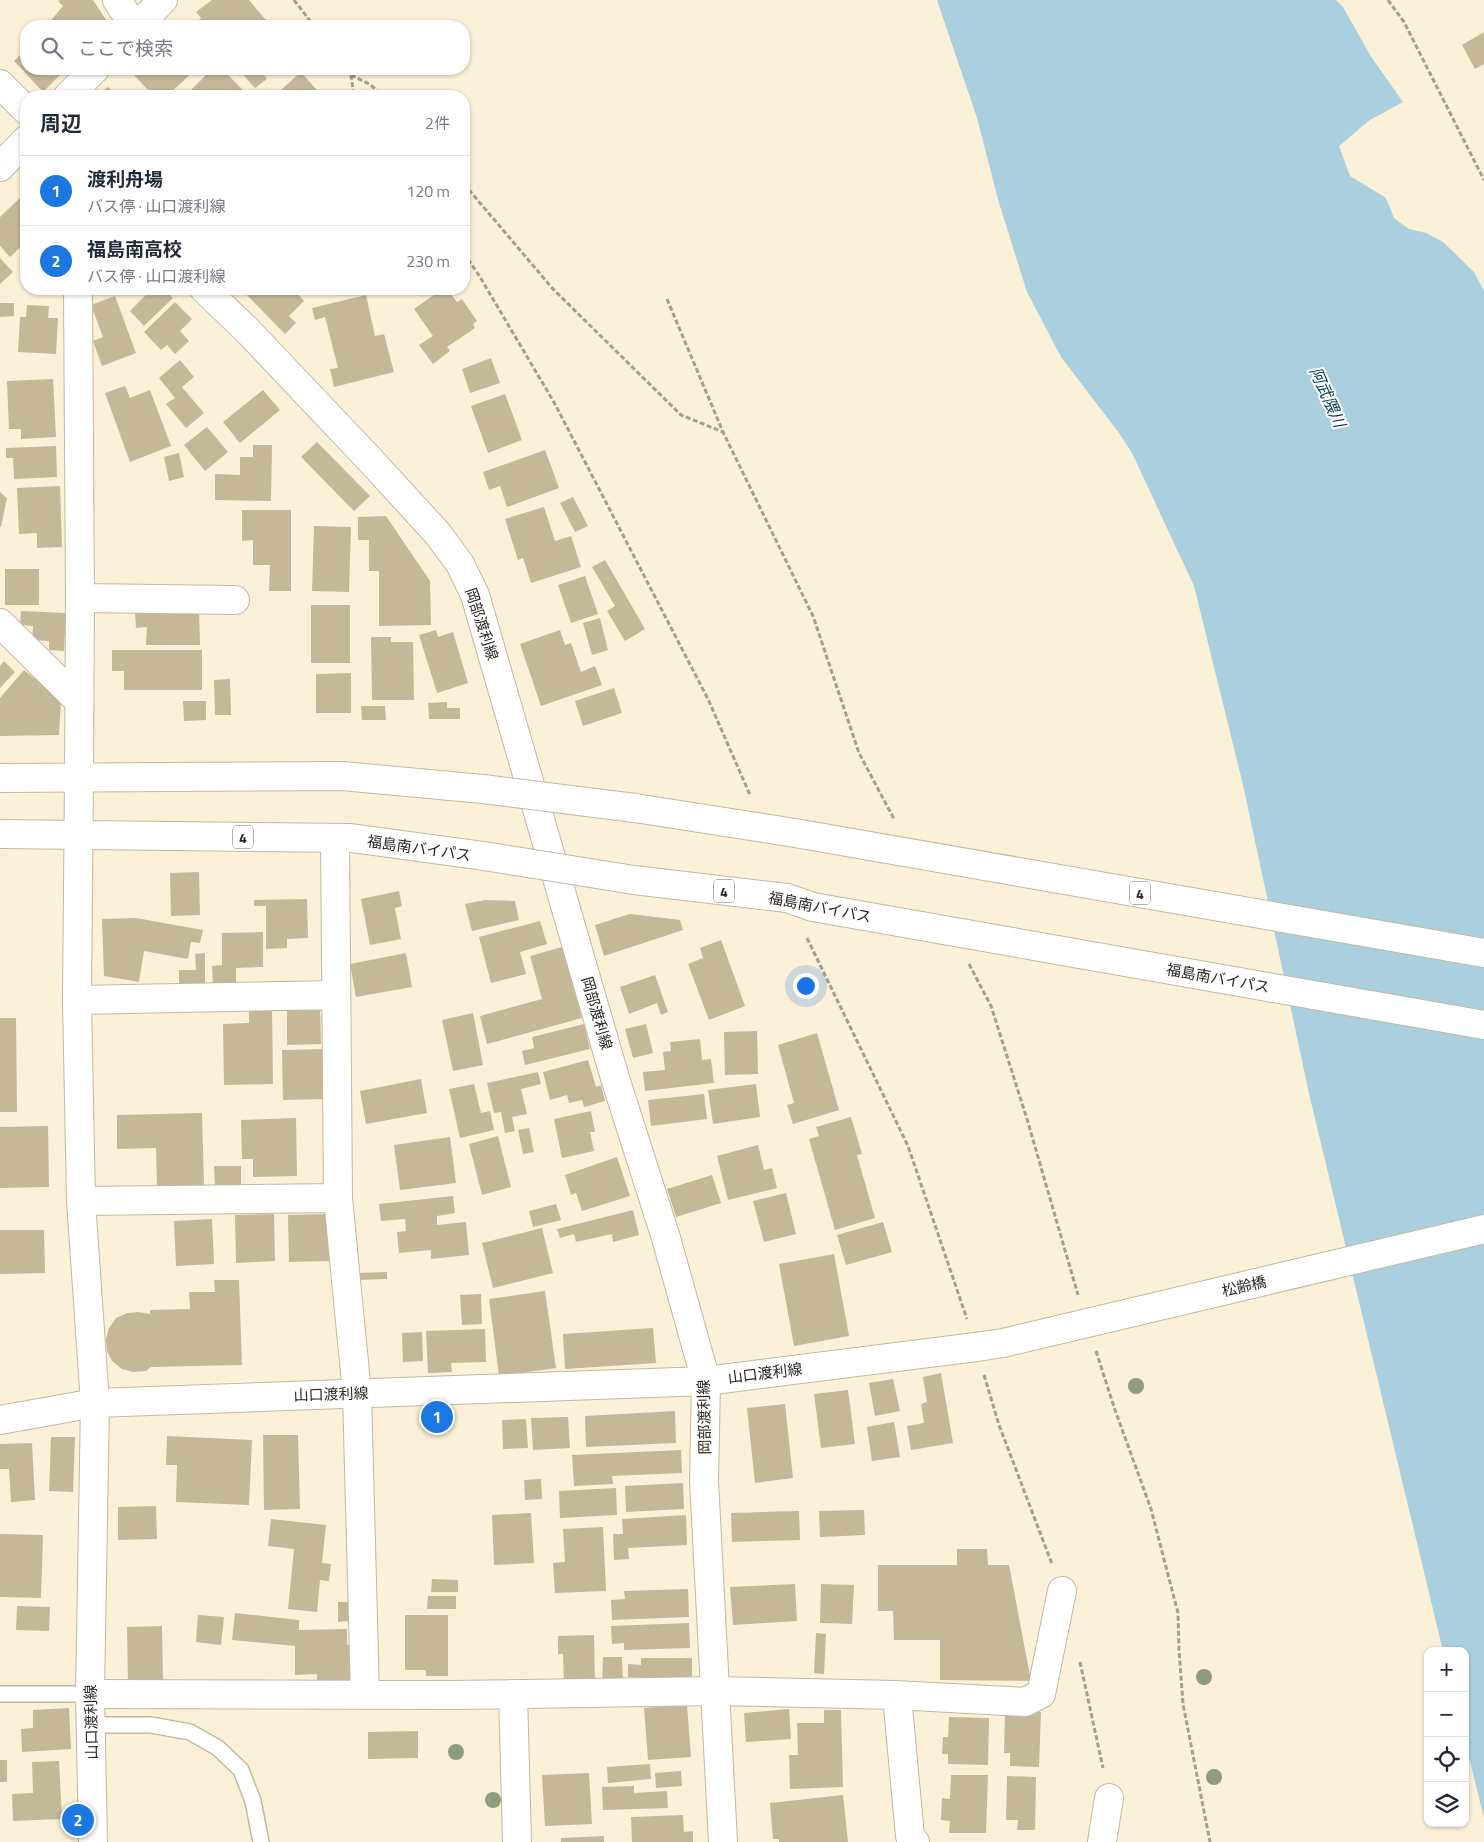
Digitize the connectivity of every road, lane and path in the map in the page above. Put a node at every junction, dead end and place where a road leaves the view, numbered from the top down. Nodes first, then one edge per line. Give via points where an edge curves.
1 (117, 0) edge
2 (163, 0) edge
3 (294, 0) edge
4 (1388, 0) edge
5 (131, 20) edge
6 (141, 20) edge
7 (309, 20) edge
8 (89, 75) edge
9 (351, 75) joint
10 (0, 84) edge
11 (74, 90) edge
12 (353, 90) edge
13 (376, 90) edge
14 (20, 104) edge
15 (20, 146) edge
16 (0, 167) edge
17 (1484, 180) edge
18 (470, 191) edge
19 (470, 263) edge
20 (78, 295) edge
21 (210, 295) edge
22 (667, 299) dead end
23 (722, 432) junction
24 (80, 598) junction
25 (235, 600) dead end
26 (0, 623) edge
27 (79, 701) junction
28 (0, 778) edge
29 (79, 778) junction
30 (896, 824) dead end
31 (765, 830) junction
32 (0, 834) edge
33 (80, 835) junction
34 (335, 838) junction
35 (1484, 953) edge
36 (968, 963) dead end
37 (336, 995) junction
38 (77, 1000) junction
39 (1484, 1025) edge
40 (338, 1198) junction
41 (82, 1201) junction
42 (1484, 1229) edge
43 (1079, 1298) dead end
44 (1093, 1342) dead end
45 (1003, 1343) joint
46 (706, 1380) junction
47 (357, 1393) junction
48 (95, 1403) junction
49 (0, 1420) edge
50 (1062, 1591) dead end
51 (715, 1692) junction
52 (0, 1694) edge
53 (90, 1694) junction
54 (513, 1694) junction
55 (366, 1695) junction
56 (897, 1696) junction
57 (91, 1725) junction
58 (1109, 1798) dead end
59 (93, 1842) edge
60 (261, 1842) edge
61 (517, 1842) edge
62 (724, 1842) edge
63 (915, 1842) edge
64 (1102, 1842) edge
65 (1210, 1842) edge

1 - 5 main road
2 - 6 main road
3 - 7 path
4 - 17 path via 1404,22
8 - 11 main road
9 - 12 path
9 - 13 path
10 - 14 main road
15 - 16 main road
18 - 23 path via 553,289 681,415
19 - 31 path via 555,404 708,699
20 - 24 main road
21 - 46 main road, 岡部渡利線 via 438,534 460,564 475,594
22 - 23 path
23 - 30 path via 813,616 859,753
24 - 25 main road
24 - 27 main road
26 - 27 main road
27 - 29 main road
28 - 29 main road, 4
29 - 31 main road, 4, bridge via 342,776 636,808
29 - 33 main road
31 - 35 main road, 4, bridge
32 - 33 main road, 福島南バイパス / 4
33 - 34 main road, 福島南バイパス / 4
33 - 38 main road
34 - 37 main road
34 - 39 main road, 福島南バイパス / 4, bridge via 787,898 813,907
36 - 43 path via 991,1006
37 - 38 main road
37 - 40 main road
38 - 41 main road
40 - 41 main road
40 - 47 main road
41 - 48 main road
42 - 45 main road, 松齢橋, bridge
44 - 65 path via 1151,1509 1178,1613 1183,1704
45 - 46 main road, 山口渡利線
46 - 47 main road, 山口渡利線
46 - 51 main road, 岡部渡利線 via 704,1481
47 - 48 main road, 山口渡利線
47 - 55 main road
48 - 49 main road
48 - 53 main road, 山口渡利線
50 - 56 main road via 1041,1694 1025,1702
51 - 54 main road
51 - 56 main road
51 - 62 main road, 岡部渡利線
52 - 53 lane
53 - 55 main road
53 - 57 main road, 山口渡利線
54 - 55 main road
54 - 61 main road
56 - 63 main road via 910,1836
57 - 59 main road, 山口渡利線
57 - 60 lane via 151,1725 190,1732 218,1748 241,1770 253,1800
58 - 64 main road

